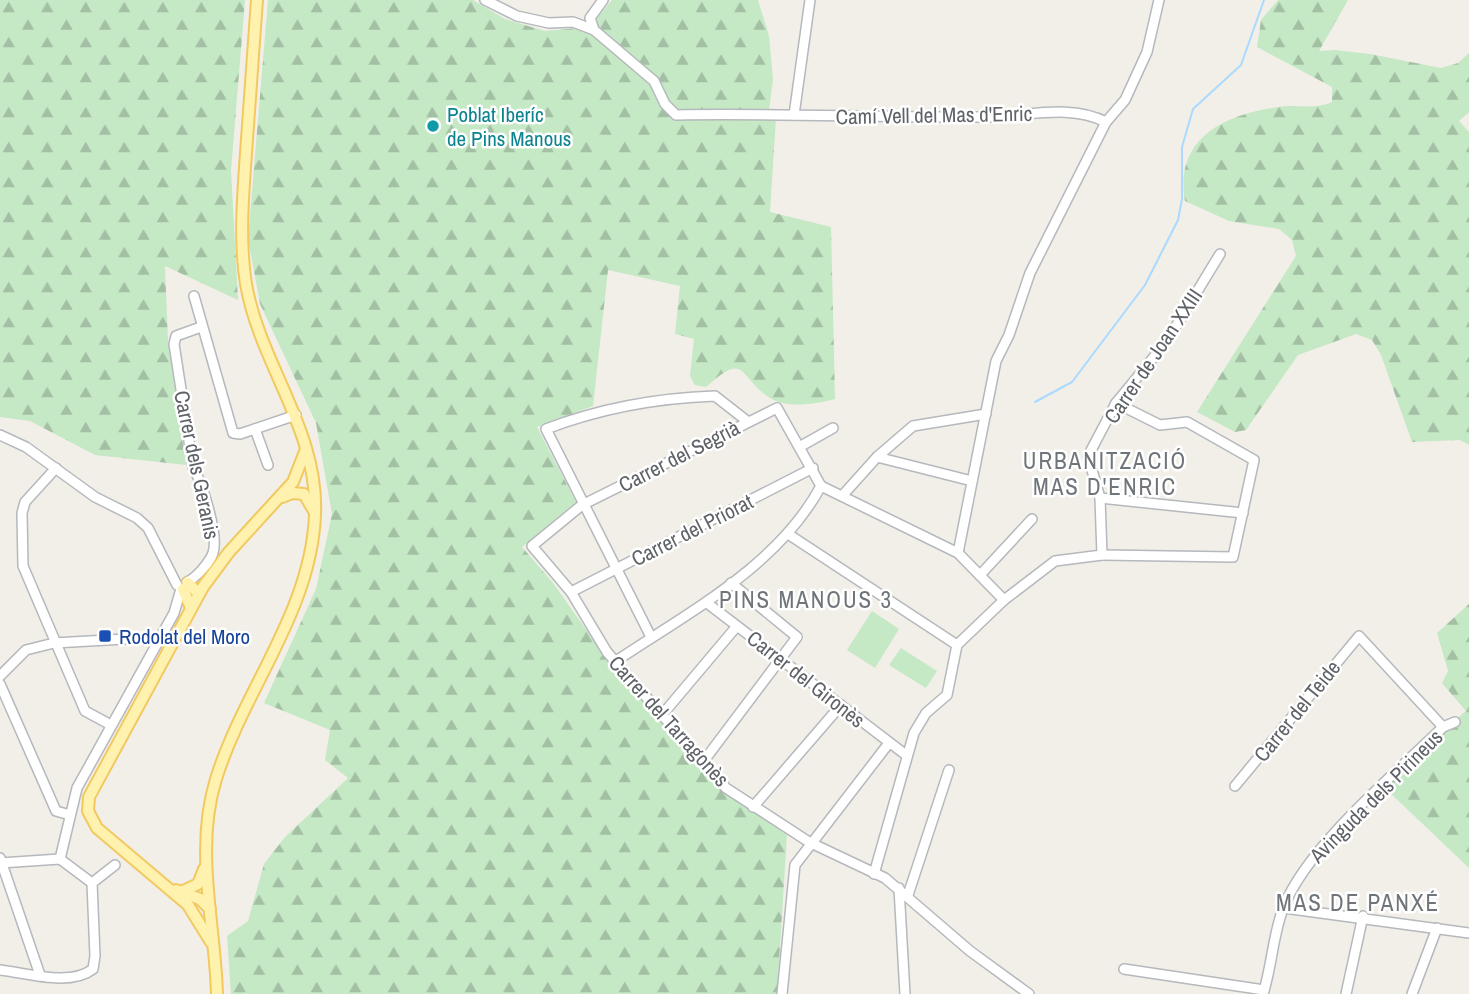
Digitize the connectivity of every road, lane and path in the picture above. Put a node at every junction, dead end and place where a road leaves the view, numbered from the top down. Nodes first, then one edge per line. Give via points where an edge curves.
1 (257, 0) edge
2 (485, 0) edge
3 (603, 0) edge
4 (810, 0) edge
5 (1159, 0) edge
6 (594, 30) junction
7 (794, 115) junction
8 (1106, 122) junction
9 (1220, 254) dead end
10 (194, 296) dead end
11 (201, 327) junction
12 (1116, 403) junction
13 (986, 414) junction
14 (296, 415) junction
15 (747, 421) junction
16 (833, 428) dead end
17 (255, 429) junction
18 (0, 435) edge
19 (306, 446) junction
20 (801, 446) junction
21 (877, 457) junction
22 (268, 465) dead end
23 (56, 468) junction
24 (813, 468) junction
25 (972, 481) junction
26 (304, 485) junction
27 (821, 486) junction
28 (842, 496) junction
29 (1100, 498) junction
30 (582, 505) junction
31 (1244, 513) junction
32 (1032, 519) dead end
33 (788, 534) junction
34 (958, 553) junction
35 (1102, 555) junction
36 (617, 569) junction
37 (980, 575) junction
38 (731, 583) junction
39 (186, 588) junction
40 (571, 592) junction
41 (1003, 600) junction
42 (707, 603) junction
43 (737, 626) junction
44 (160, 637) junction
45 (651, 637) junction
46 (54, 643) junction
47 (957, 645) junction
48 (781, 660) junction
49 (616, 661) junction
50 (0, 676) edge
51 (0, 684) edge
52 (841, 705) junction
53 (662, 715) junction
54 (1455, 722) dead end
55 (111, 725) junction
56 (1443, 727) junction
57 (889, 743) junction
58 (906, 755) junction
59 (703, 762) junction
60 (949, 769) dead end
61 (1235, 786) dead end
62 (753, 807) junction
63 (70, 815) junction
64 (809, 842) junction
65 (60, 859) junction
66 (1, 862) edge
67 (205, 863) junction
68 (116, 865) dead end
69 (874, 874) junction
70 (92, 883) junction
71 (167, 885) junction
72 (899, 888) junction
73 (181, 892) junction
74 (908, 895) junction
75 (1284, 908) junction
76 (210, 910) junction
77 (1363, 916) junction
78 (1437, 928) junction
79 (1469, 933) edge
80 (214, 949) junction
81 (1124, 969) dead end
82 (0, 970) edge
83 (217, 971) junction
84 (40, 975) junction
85 (1264, 992) edge
86 (217, 994) edge
87 (223, 994) edge
88 (782, 994) edge
89 (905, 994) edge
90 (1029, 994) edge
91 (1346, 994) edge
92 (1412, 994) edge

1 - 14 main road via 242,255 257,326
2 - 6 street, Camí Vell del Mas d'Enric via 517,16 549,23 573,22
3 - 6 street via 590,18
4 - 7 street
5 - 8 street via 1147,52 1125,100
6 - 7 street, Camí Vell del Mas d'Enric via 654,81 676,115
7 - 8 street, Camí Vell del Mas d'Enric via 989,117 1069,111 1089,113
8 - 13 street via 1030,272 996,361
9 - 12 street, Carrer de Joan XXIII via 1167,341
10 - 11 street
11 - 17 street via 230,428 240,434
11 - 39 street, Carrer dels Geranis via 176,336 174,344 193,467 202,484 214,543 212,556
12 - 29 street, Carrer de Joan XXIII via 1087,456
12 - 31 street via 1160,425 1187,422 1254,460
13 - 21 street via 913,426
13 - 25 street
14 - 17 street
14 - 19 main road
15 - 20 street, Carrer del Segrià via 777,408
15 - 30 street, Carrer del Segrià
15 - 30 street via 715,396 690,396 591,412 546,429
16 - 20 street
17 - 22 street
18 - 23 street
19 - 26 main road
19 - 26 main road
20 - 24 street
21 - 25 street
21 - 28 street
23 - 39 street via 94,498 148,528 171,573
23 - 46 street via 25,502 22,513 23,566
24 - 27 street
24 - 36 street, Carrer del Priorat
25 - 34 street
26 - 39 main road via 281,497 211,576
26 - 67 main road via 315,513 312,551 298,598 216,779
27 - 28 street
27 - 33 street via 805,516
28 - 34 street
29 - 31 street
29 - 35 street, Carrer de Joan XXIII
30 - 36 street
30 - 40 street, Carrer del Tarragonès via 532,546
31 - 35 street via 1233,557
32 - 37 street
33 - 38 street
33 - 47 street
34 - 37 street
35 - 41 street via 1055,561
36 - 40 street, Carrer del Priorat
36 - 45 street
37 - 41 street
38 - 42 street
38 - 48 street via 797,637
39 - 44 street
39 - 71 main road via 191,608 88,803 97,828
40 - 49 street, Carrer del Tarragonès
41 - 47 street
42 - 43 street, Carrer del Gironès
42 - 45 street
43 - 48 street, Carrer del Gironès
43 - 53 street
44 - 46 street
44 - 55 street
45 - 49 street
46 - 50 street via 26,650
46 - 55 street via 85,711
47 - 58 street via 947,695 926,713
48 - 52 street, Carrer del Gironès
48 - 59 street
49 - 53 street, Carrer del Tarragonès
51 - 63 street via 56,811
52 - 57 street, Carrer del Gironès
52 - 62 street
53 - 59 street, Carrer del Tarragonès
54 - 56 street, Avinguda dels Pirineus
55 - 63 street via 77,788
56 - 61 street, Carrer del Teide via 1359,636
56 - 75 street, Avinguda dels Pirineus via 1320,849
57 - 58 street, Carrer del Gironès
57 - 64 street
58 - 69 street
59 - 62 street, Carrer del Tarragonès via 726,788
60 - 74 street
62 - 64 street, Carrer del Tarragonès
63 - 65 street
64 - 69 street, Carrer del Tarragonès
64 - 88 street via 794,865
65 - 66 street
65 - 70 street
66 - 84 street
67 - 73 main road via 198,884
67 - 76 main road
68 - 70 street
69 - 72 street, Carrer del Tarragonès
70 - 84 street via 93,969 83,976
71 - 73 main road
71 - 80 main road via 197,916
72 - 74 street, Carrer del Tarragonès
72 - 89 street
73 - 76 main road via 205,902
74 - 90 street, Carrer del Tarragonès via 970,951
75 - 77 street
75 - 85 street, Avinguda dels Pirineus
76 - 80 main road
77 - 78 street
77 - 91 street
78 - 79 street
78 - 92 street
80 - 83 main road
81 - 85 street
82 - 84 street
83 - 86 main road
83 - 87 main road

